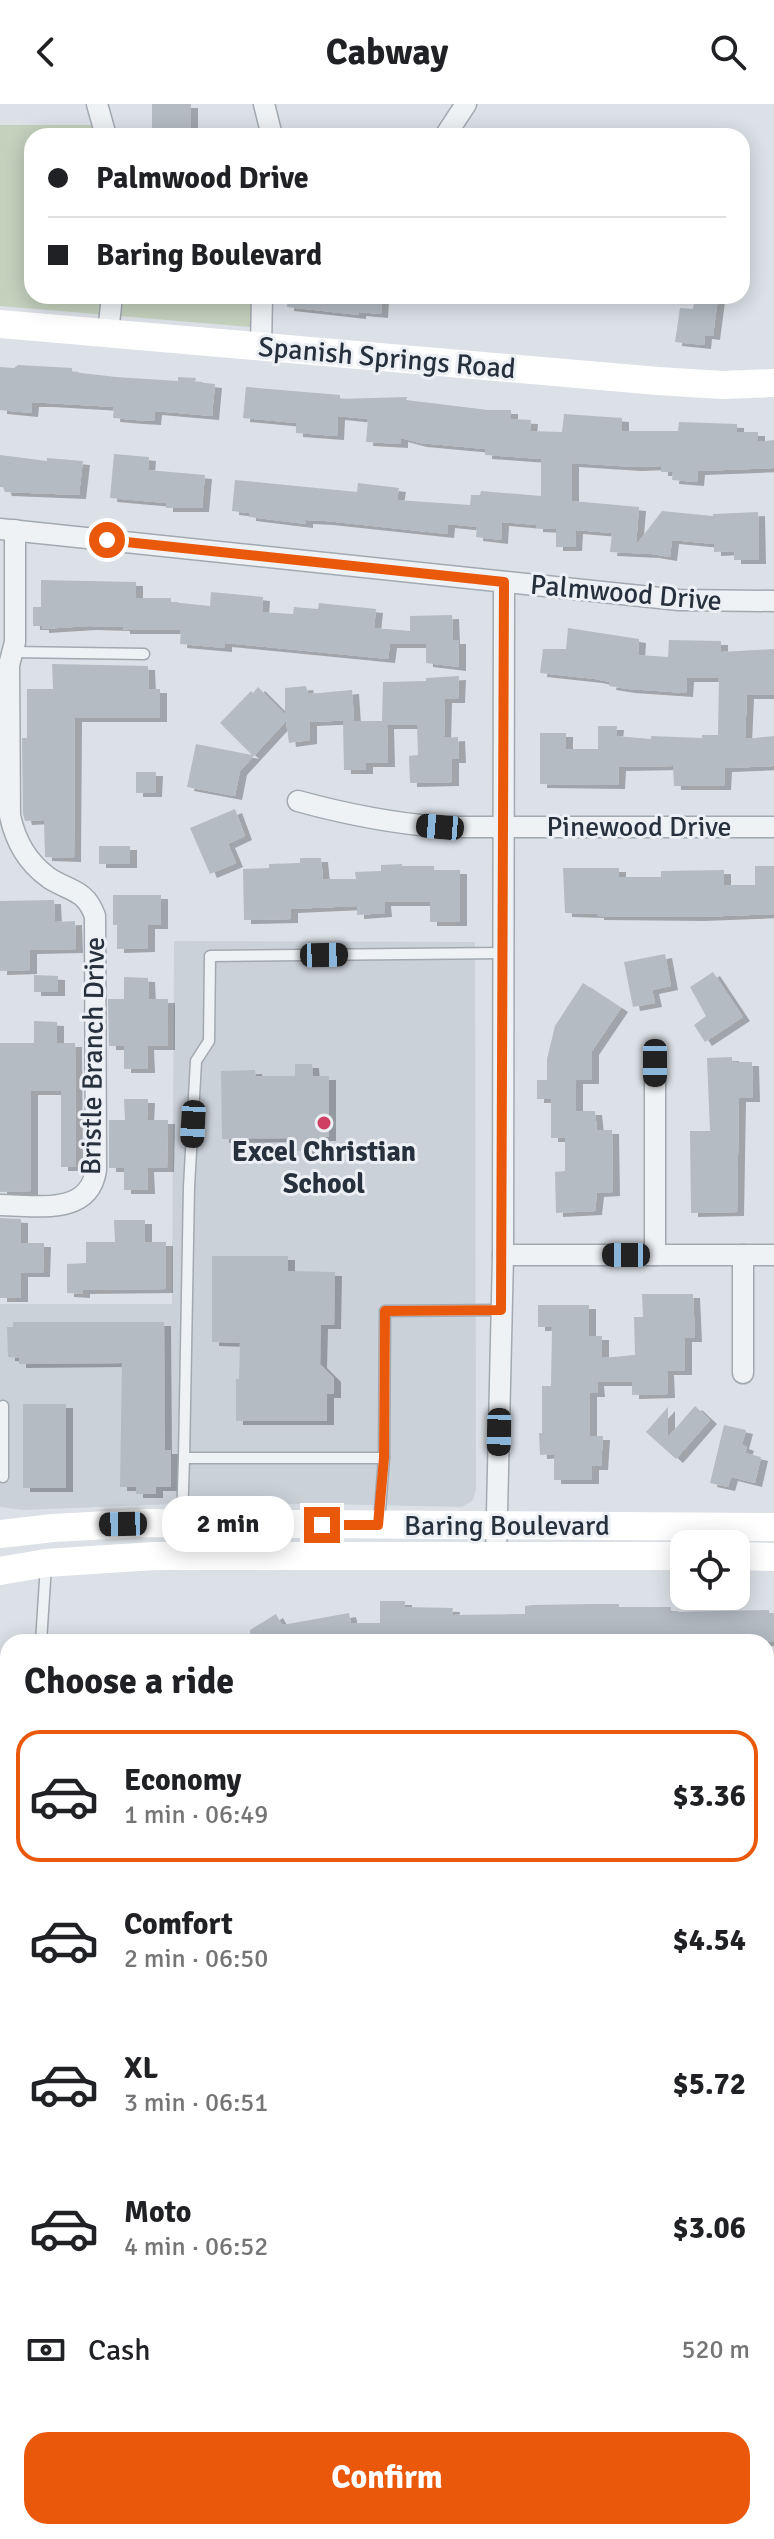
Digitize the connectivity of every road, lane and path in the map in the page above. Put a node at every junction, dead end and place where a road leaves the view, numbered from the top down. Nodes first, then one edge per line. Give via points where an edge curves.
1 (97, 104) edge
2 (264, 104) edge
3 (466, 104) edge
4 (104, 128) edge
5 (270, 128) edge
6 (450, 128) edge
7 (111, 304) edge
8 (262, 304) edge
9 (0, 324) edge
10 (108, 333) junction
11 (261, 347) junction
12 (774, 383) edge
13 (8, 529) edge
14 (504, 582) junction
15 (774, 601) edge
16 (13, 652) junction
17 (144, 654) dead end
18 (298, 801) dead end
19 (503, 827) junction
20 (774, 827) edge
21 (503, 953) junction
22 (655, 1063) dead end
23 (0, 1205) edge
24 (503, 1255) junction
25 (655, 1255) junction
26 (743, 1255) junction
27 (774, 1255) edge
28 (501, 1310) junction
29 (743, 1373) dead end
30 (3, 1406) dead end
31 (184, 1458) junction
32 (384, 1458) junction
33 (3, 1477) dead end
34 (182, 1524) junction
35 (378, 1525) junction
36 (497, 1526) junction
37 (774, 1527) edge
38 (0, 1534) edge
39 (496, 1556) junction
40 (670, 1556) edge
41 (750, 1556) edge
42 (774, 1557) edge
43 (46, 1563) junction
44 (0, 1571) edge
45 (42, 1634) edge

1 - 4 street
2 - 5 street
3 - 6 street
7 - 10 street
8 - 11 street
9 - 10 main road, Spanish Springs Road
10 - 11 main road, Spanish Springs Road
11 - 12 main road, Spanish Springs Road via 658,381
13 - 14 street, Palmwood Drive
13 - 16 street, Bristle Branch Drive
14 - 15 street, Palmwood Drive via 679,600
14 - 19 street
16 - 17 lane
16 - 23 street, Bristle Branch Drive via 9,805 15,836 36,867 81,893 95,916 96,1170 89,1191 67,1205
18 - 19 street, Pinewood Drive via 392,823
19 - 20 street, Pinewood Drive
19 - 21 street
21 - 24 street
21 - 31 lane via 210,956 209,1041 196,1061 190,1171
22 - 25 street
24 - 25 street
24 - 28 street
25 - 26 street
26 - 27 street
26 - 29 street
28 - 32 lane via 385,1311
28 - 36 street
30 - 33 lane
31 - 32 lane
31 - 34 lane
32 - 35 lane
34 - 35 main road, Baring Boulevard
34 - 38 main road, Baring Boulevard via 101,1524
35 - 36 main road, Baring Boulevard
36 - 37 main road, Baring Boulevard
36 - 39 street
39 - 40 main road, Baring Boulevard
39 - 43 main road, Baring Boulevard via 154,1556
41 - 42 main road
43 - 44 main road, Baring Boulevard
43 - 45 lane

